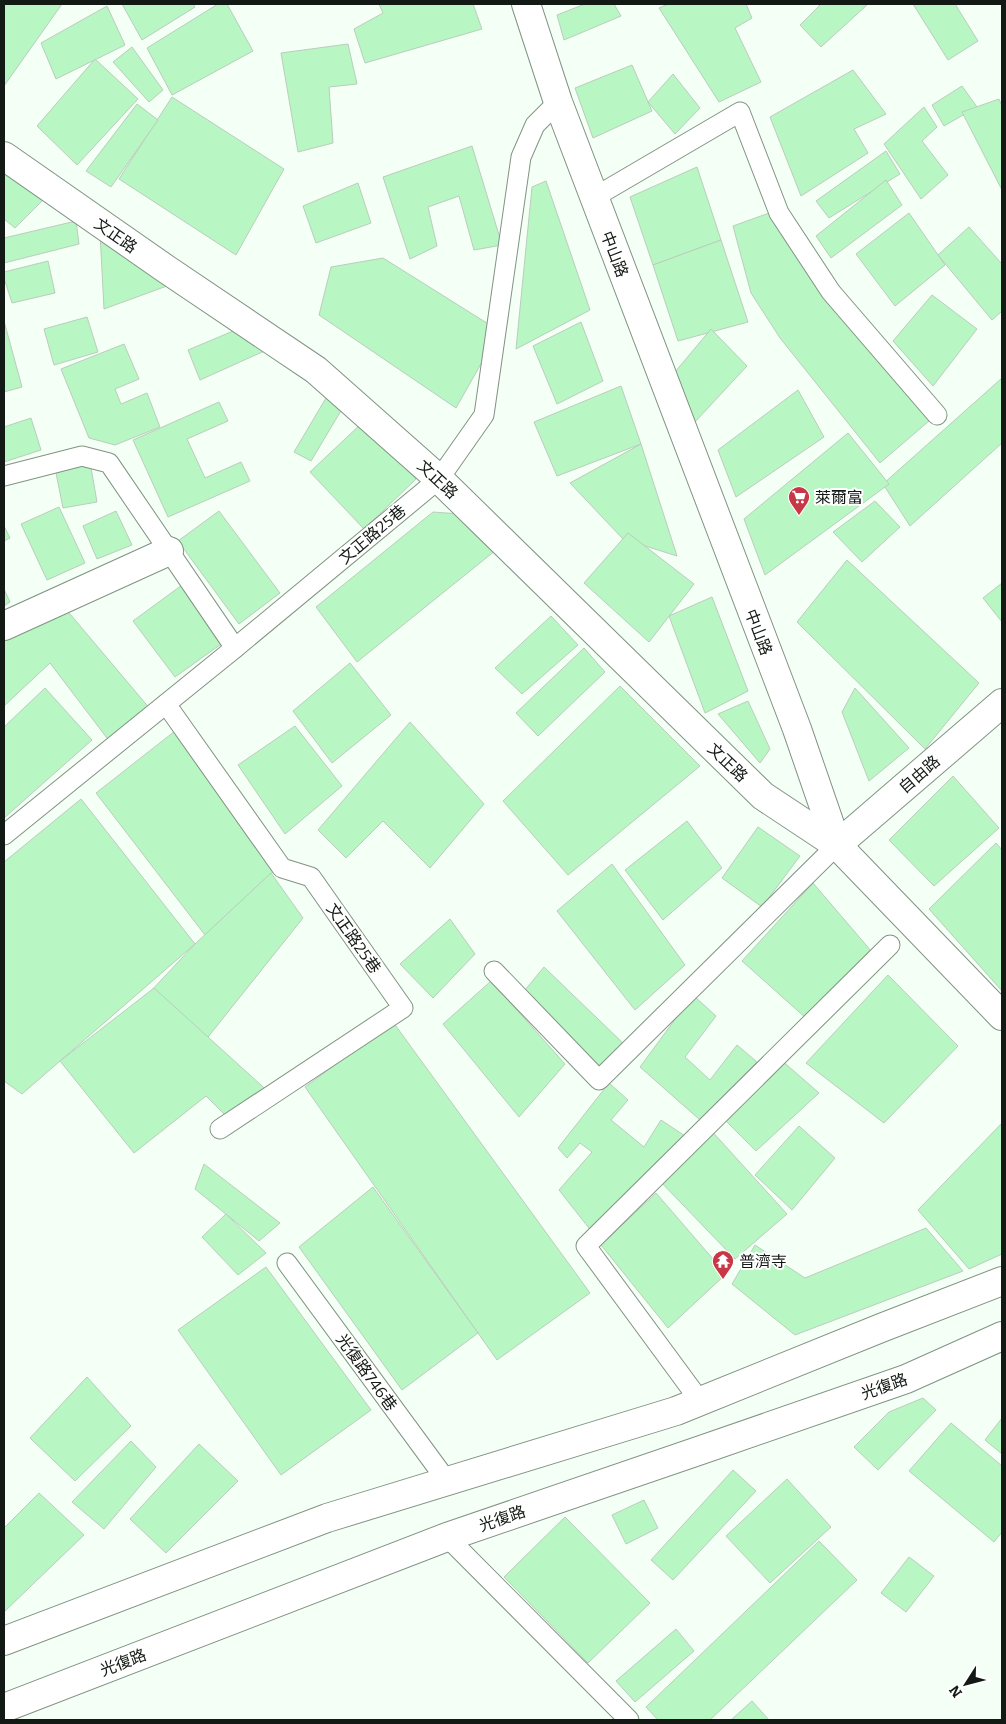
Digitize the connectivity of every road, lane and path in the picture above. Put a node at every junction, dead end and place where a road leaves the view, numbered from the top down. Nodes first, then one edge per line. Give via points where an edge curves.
1 (526, 4) edge
2 (558, 102) junction
3 (4, 156) edge
4 (593, 198) junction
5 (937, 416) dead end
6 (4, 476) edge
7 (439, 479) junction
8 (170, 551) junction
9 (4, 626) edge
10 (235, 648) junction
11 (1002, 703) edge
12 (166, 704) junction
13 (4, 835) edge
14 (836, 845) junction
15 (890, 945) dead end
16 (494, 971) dead end
17 (1002, 1016) edge
18 (220, 1130) dead end
19 (287, 1263) dead end
20 (1002, 1281) edge
21 (1002, 1336) edge
22 (700, 1402) junction
23 (447, 1482) junction
24 (447, 1537) junction
25 (4, 1642) edge
26 (4, 1708) edge
27 (629, 1720) edge

1 - 2 street, 中山路
2 - 4 street, 中山路
2 - 7 lane, 文正路25巷 via 535,125 521,157 484,415
3 - 7 street, 文正路 via 316,370
4 - 5 lane via 740,112 779,213 831,292
4 - 14 street, 中山路 via 793,720
6 - 8 lane via 82,456 109,463
7 - 10 lane, 文正路25巷
7 - 14 street, 文正路 via 763,796
8 - 9 street
8 - 10 lane
10 - 12 lane, 文正路25巷
11 - 14 street, 自由路
12 - 13 lane, 文正路25巷
12 - 18 lane, 文正路25巷 via 282,868 311,877 403,1008
14 - 16 lane via 599,1080
14 - 17 street, 中山路
15 - 22 lane via 586,1246
19 - 23 lane, 光復路746巷
20 - 22 street
21 - 24 street, 光復路 via 906,1379
22 - 23 street
23 - 25 street via 327,1518
24 - 26 street, 光復路
24 - 27 lane

